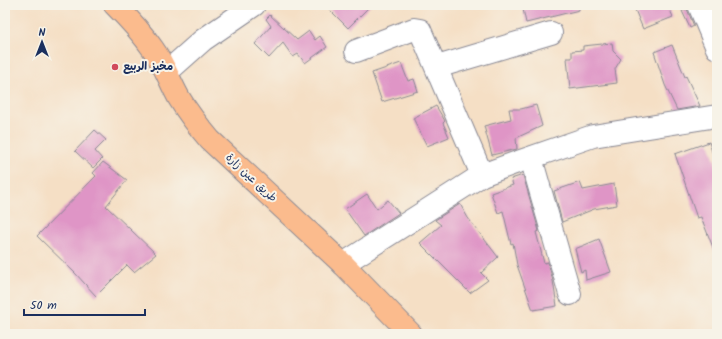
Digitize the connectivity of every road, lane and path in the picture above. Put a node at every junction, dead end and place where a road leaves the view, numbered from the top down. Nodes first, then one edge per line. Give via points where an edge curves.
1 (115, 5) edge
2 (254, 5) edge
3 (699, 5) edge
4 (551, 33) dead end
5 (717, 48) edge
6 (356, 51) dead end
7 (437, 67) junction
8 (167, 72) junction
9 (717, 116) edge
10 (531, 158) junction
11 (482, 175) junction
12 (343, 264) junction
13 (570, 294) dead end
14 (411, 334) edge

1 - 8 main road, طريق عين زارة via 138,28
2 - 8 street via 203,40
3 - 5 street
4 - 7 street
6 - 7 street via 414,29 420,30
7 - 11 street
8 - 12 main road, طريق عين زارة via 185,108 210,140
9 - 10 street via 593,136
10 - 11 street
10 - 13 street
11 - 12 street
12 - 14 main road, طريق عين زارة

